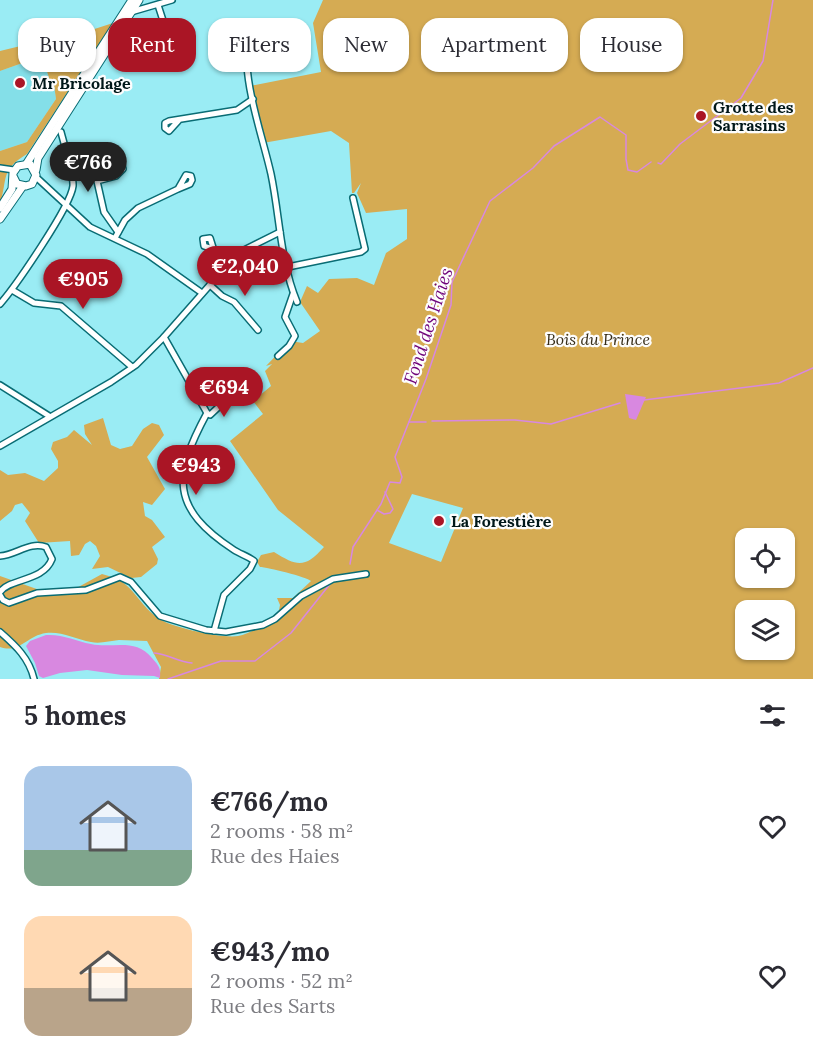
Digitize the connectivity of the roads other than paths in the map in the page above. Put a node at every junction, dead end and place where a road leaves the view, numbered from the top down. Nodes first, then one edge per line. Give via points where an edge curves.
1 (132, 0) edge
2 (139, 0) edge
3 (172, 0) edge
4 (158, 5) junction
5 (131, 12) junction
6 (162, 18) edge
7 (249, 72) edge
8 (253, 99) junction
9 (179, 120) dead end
10 (61, 132) dead end
11 (120, 157) dead end
12 (92, 161) dead end
13 (27, 163) junction
14 (0, 168) edge
15 (14, 173) junction
16 (35, 177) junction
17 (97, 181) junction
18 (23, 186) junction
19 (178, 189) dead end
20 (353, 198) dead end
21 (65, 206) junction
22 (0, 208) edge
23 (0, 219) edge
24 (280, 232) junction
25 (117, 235) junction
26 (213, 249) dead end
27 (231, 262) junction
28 (285, 267) junction
29 (221, 273) junction
30 (210, 285) junction
31 (12, 290) junction
32 (202, 293) junction
33 (293, 294) junction
34 (297, 302) dead end
35 (0, 304) edge
36 (253, 308) dead end
37 (246, 315) junction
38 (258, 330) dead end
39 (164, 336) junction
40 (278, 356) dead end
41 (132, 368) junction
42 (0, 386) edge
43 (246, 390) dead end
44 (207, 413) junction
45 (49, 416) junction
46 (0, 446) edge
47 (0, 556) edge
48 (366, 574) dead end
49 (0, 594) edge
50 (214, 631) junction
51 (0, 632) edge
52 (34, 679) edge

1 - 13 main road
2 - 5 main road
3 - 4 street
4 - 5 street
4 - 6 street
5 - 16 main road via 38,159
7 - 8 street
8 - 9 street via 237,110
8 - 24 street
10 - 21 street via 73,186
11 - 17 street via 123,169 116,176
12 - 17 street
13 - 15 main road via 20,164
13 - 16 main road
14 - 15 street
15 - 18 main road via 15,182
15 - 22 main road via 12,189
16 - 18 main road
16 - 21 street
17 - 25 street via 104,212
18 - 23 main road
19 - 25 street via 138,208
20 - 28 street via 365,249
21 - 25 street via 90,227
21 - 31 street
24 - 27 street via 245,248
24 - 28 street
25 - 32 street
26 - 29 street
27 - 28 street via 248,260
27 - 29 street
28 - 33 street
29 - 30 street
30 - 32 street
30 - 37 street
31 - 35 street
31 - 41 street via 34,303 61,306
32 - 39 street
33 - 34 street
33 - 40 street via 285,317 295,336
36 - 37 street
37 - 38 street
39 - 41 street
39 - 44 street
41 - 45 street
42 - 45 street
43 - 44 street via 244,383 210,415
44 - 50 street via 188,453 185,501 208,529 254,561 224,595
45 - 46 street
47 - 49 street via 35,545 46,547 52,559 47,568 25,581 6,586
48 - 50 street via 333,579 301,596 263,625
49 - 50 street via 9,603 37,593 86,590 120,577 131,582 160,616
51 - 52 street via 21,650

